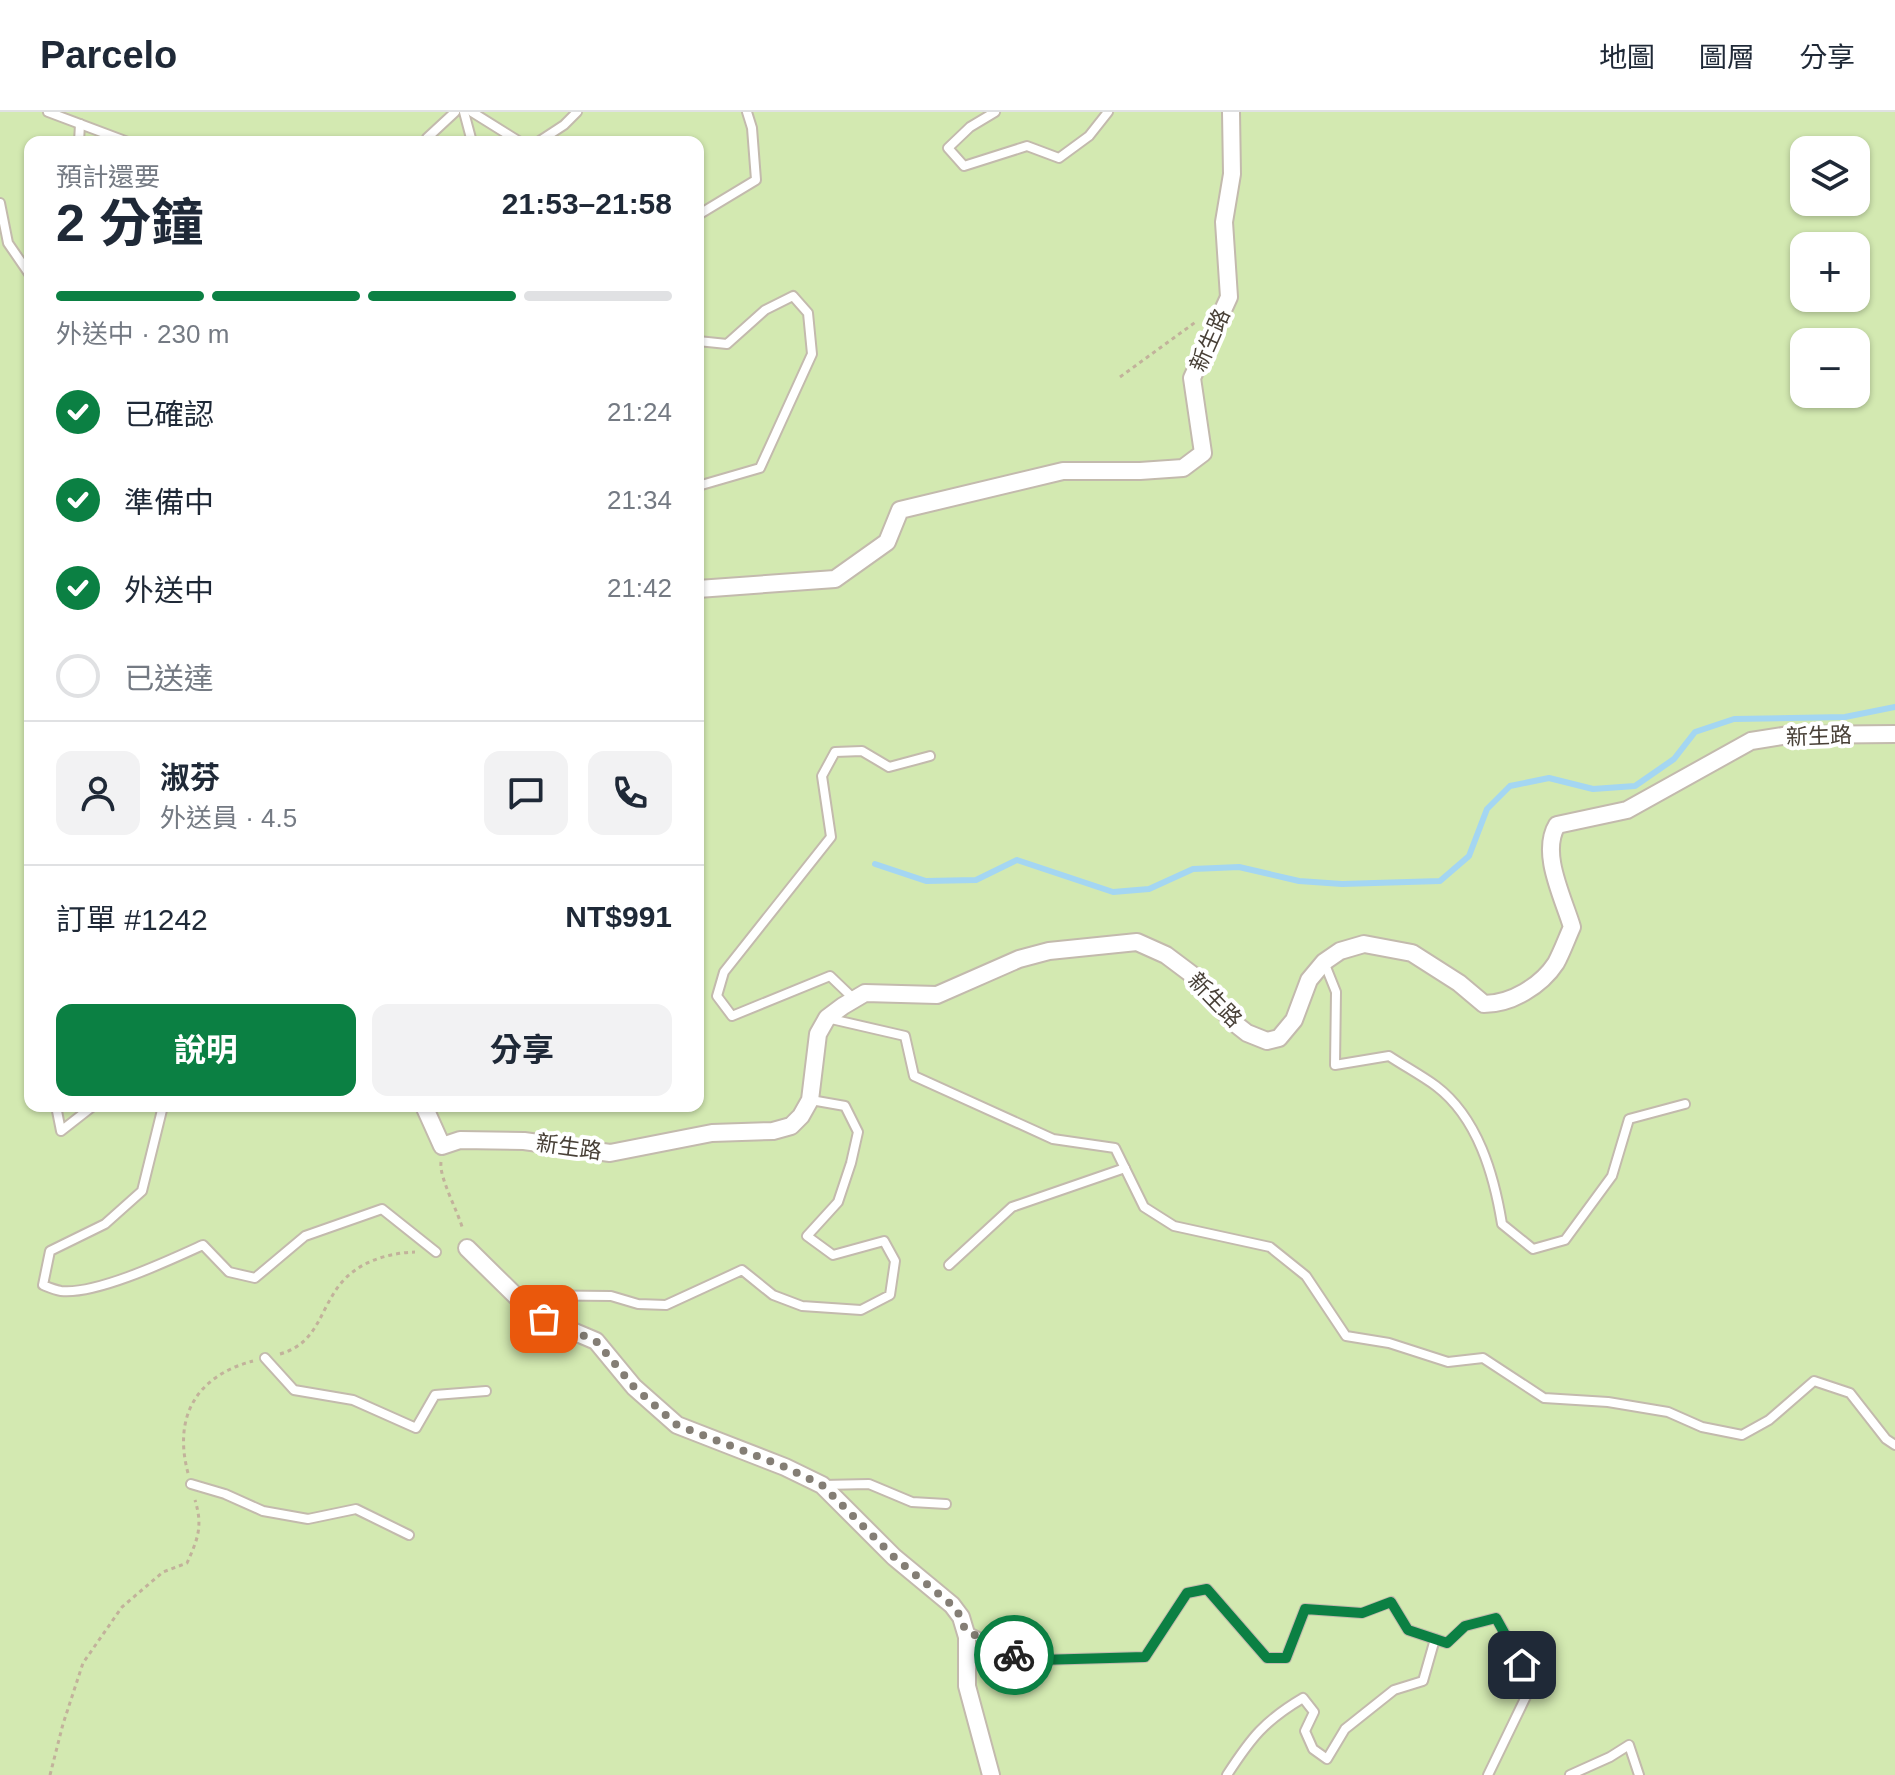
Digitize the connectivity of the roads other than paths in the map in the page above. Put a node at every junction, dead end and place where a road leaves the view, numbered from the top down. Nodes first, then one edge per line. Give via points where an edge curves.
1 (48, 112) edge
2 (455, 112) edge
3 (464, 112) edge
4 (472, 112) edge
5 (577, 112) edge
6 (747, 112) edge
7 (995, 112) edge
8 (1108, 112) edge
9 (1231, 112) edge
10 (80, 124) junction
11 (79, 136) edge
12 (112, 136) edge
13 (429, 136) edge
14 (470, 136) edge
15 (510, 136) edge
16 (547, 136) edge
17 (0, 203) edge
18 (704, 211) edge
19 (24, 266) edge
20 (704, 342) edge
21 (704, 484) edge
22 (704, 589) edge
23 (1895, 734) edge
24 (930, 756) dead end
25 (1324, 962) junction
26 (855, 999) junction
27 (827, 1018) junction
28 (810, 1100) junction
29 (1685, 1104) dead end
30 (57, 1112) edge
31 (85, 1112) edge
32 (162, 1112) edge
33 (427, 1112) edge
34 (1125, 1168) junction
35 (467, 1248) road end
36 (436, 1252) road end
37 (949, 1265) dead end
38 (515, 1295) junction
39 (265, 1358) road end
40 (486, 1391) dead end
41 (1895, 1445) edge
42 (191, 1484) road end
43 (822, 1485) junction
44 (946, 1504) dead end
45 (409, 1535) dead end
46 (965, 1630) junction
47 (1435, 1639) junction
48 (991, 1775) edge
49 (1227, 1775) edge
50 (1488, 1775) edge
51 (1570, 1775) edge
52 (1639, 1775) edge

1 - 10 lane
2 - 13 lane
3 - 14 lane
4 - 15 lane
5 - 16 lane
6 - 18 lane via 756,180
7 - 8 lane via 948,148 964,166 1027,146 1059,158 1089,136
9 - 22 street, 新生路 via 1232,174 1224,222 1229,297 1192,378 1203,453 1183,468 1063,471 900,510 887,542 835,579
10 - 11 lane
10 - 12 lane
17 - 19 lane via 8,243
20 - 21 lane via 727,344 765,310 793,296 808,313 812,354 760,468
23 - 25 street, 新生路 via 1789,735 1751,741 1627,810 1557,825 1551,855 1572,927 1555,964 1533,987 1501,1004 1484,1004 1412,953 1364,944
24 - 26 lane via 889,767 862,751 835,752 822,776 831,837 724,972 717,996 732,1016 830,976
25 - 26 street, 新生路 via 1309,980 1294,1020 1279,1038 1267,1041 1233,1022 1194,976 1137,942 1049,951 937,995 865,993
25 - 29 lane via 1336,992 1335,1065 1389,1056 1438,1087 1467,1120 1494,1180 1502,1224 1533,1249 1565,1240 1612,1176 1629,1119
26 - 27 street, 新生路
27 - 28 street via 818,1034
27 - 34 lane via 905,1036 914,1076 1053,1139 1115,1148
28 - 33 street, 新生路 via 801,1116 782,1129 712,1133 610,1153 524,1141 460,1140 442,1146
28 - 38 lane via 845,1106 858,1132 838,1202 807,1236 833,1255 884,1241 895,1261 890,1295 861,1310 802,1306 773,1295 742,1270 666,1305 611,1296
30 - 31 lane via 61,1131
32 - 36 lane via 142,1191 105,1224 50,1251 43,1285 61,1291 83,1289 132,1276 203,1245 229,1272 255,1278 305,1236 382,1209
34 - 37 lane via 1012,1207
34 - 41 lane via 1144,1207 1174,1226 1270,1247 1306,1276 1346,1336 1448,1362 1483,1358 1544,1398 1668,1412 1702,1427 1742,1435 1769,1420 1814,1381 1850,1393
35 - 38 street
38 - 43 street via 544,1319 596,1341 634,1387 677,1425
39 - 40 lane via 294,1390 353,1400 416,1428 435,1395
42 - 45 lane via 263,1511 308,1519 356,1509
43 - 44 lane via 869,1484 912,1502
43 - 46 street via 894,1557 952,1605
46 - 47 lane via 1030,1663 1145,1657 1187,1593 1207,1589 1267,1658 1286,1658 1305,1609 1362,1613 1391,1602 1408,1630
46 - 48 street via 967,1686
47 - 49 lane via 1423,1681 1394,1690 1345,1729 1327,1759 1313,1749 1305,1731 1314,1712 1303,1698 1253,1735
47 - 50 lane via 1447,1643 1465,1626 1496,1618 1533,1682
51 - 52 lane via 1629,1745

